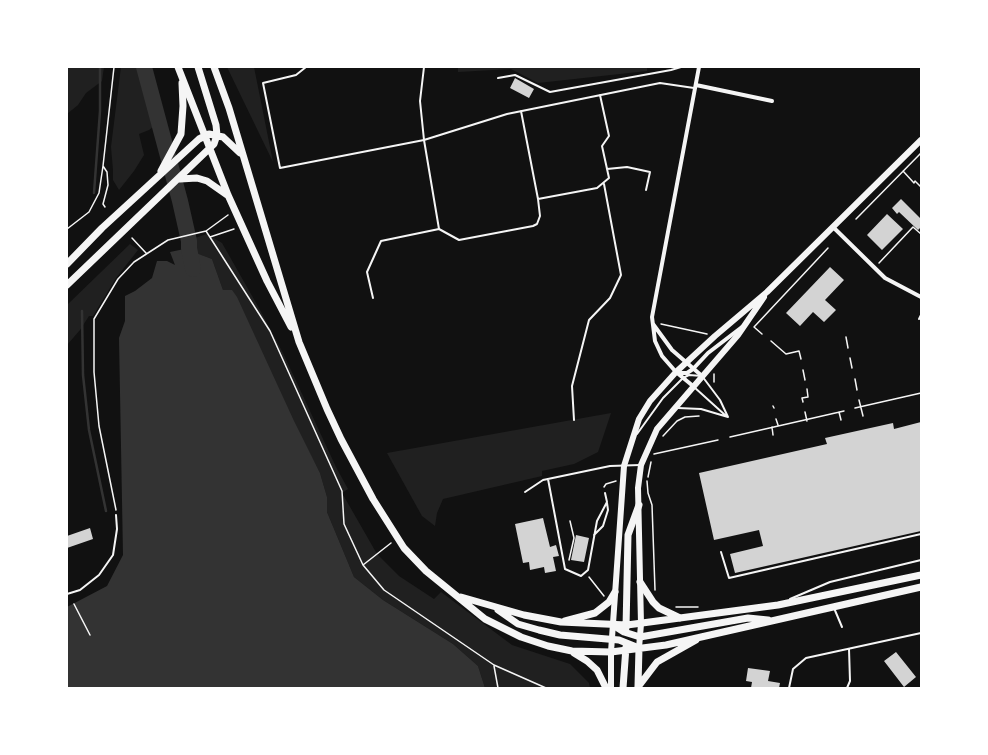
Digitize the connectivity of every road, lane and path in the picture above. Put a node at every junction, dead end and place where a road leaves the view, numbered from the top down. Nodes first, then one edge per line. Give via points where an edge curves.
1 (114, 67) edge
2 (178, 67) edge
3 (198, 67) edge
4 (214, 67) edge
5 (306, 67) edge
6 (424, 67) edge
7 (681, 67) edge
8 (699, 67) edge
9 (181, 75) junction
10 (498, 78) dead end
11 (696, 87) junction
12 (600, 95) junction
13 (772, 101) dead end
14 (521, 111) junction
15 (217, 135) junction
16 (205, 136) junction
17 (424, 140) junction
18 (921, 140) edge
19 (210, 150) junction
20 (242, 154) junction
21 (921, 154) edge
22 (104, 166) junction
23 (607, 169) junction
24 (903, 171) junction
25 (159, 176) junction
26 (184, 177) junction
27 (604, 184) junction
28 (921, 187) edge
29 (646, 190) dead end
30 (228, 195) junction
31 (538, 199) junction
32 (105, 207) dead end
33 (235, 210) junction
34 (856, 219) dead end
35 (243, 227) junction
36 (833, 227) junction
37 (439, 229) junction
38 (67, 230) edge
39 (921, 230) edge
40 (206, 231) junction
41 (919, 232) junction
42 (921, 234) edge
43 (210, 237) junction
44 (132, 238) dead end
45 (828, 248) dead end
46 (146, 253) junction
47 (67, 264) edge
48 (875, 268) junction
49 (67, 286) edge
50 (767, 292) junction
51 (921, 297) edge
52 (373, 298) dead end
53 (921, 315) edge
54 (919, 318) dead end
55 (652, 322) junction
56 (748, 322) junction
57 (762, 334) dead end
58 (714, 336) junction
59 (846, 337) dead end
60 (771, 341) dead end
61 (299, 342) junction
62 (848, 348) dead end
63 (850, 358) dead end
64 (800, 359) dead end
65 (686, 362) junction
66 (852, 368) dead end
67 (693, 369) junction
68 (717, 369) dead end
69 (803, 370) dead end
70 (676, 372) junction
71 (702, 376) junction
72 (683, 378) junction
73 (855, 379) dead end
74 (805, 380) dead end
75 (714, 382) dead end
76 (693, 386) junction
77 (807, 389) dead end
78 (857, 390) dead end
79 (921, 393) edge
80 (859, 400) dead end
81 (803, 402) dead end
82 (861, 407) junction
83 (673, 408) junction
84 (855, 408) dead end
85 (844, 411) dead end
86 (805, 412) dead end
87 (839, 412) junction
88 (699, 416) dead end
89 (863, 416) dead end
90 (728, 417) junction
91 (776, 419) dead end
92 (574, 420) dead end
93 (807, 420) junction
94 (841, 420) dead end
95 (778, 426) junction
96 (772, 427) junction
97 (773, 435) dead end
98 (730, 437) dead end
99 (718, 440) dead end
100 (660, 441) dead end
101 (630, 443) junction
102 (657, 447) dead end
103 (654, 454) junction
104 (641, 465) junction
105 (624, 466) junction
106 (548, 479) junction
107 (616, 481) dead end
108 (602, 491) dead end
109 (525, 492) dead end
110 (605, 493) dead end
111 (607, 502) junction
112 (639, 505) junction
113 (116, 515) joint
114 (570, 521) dead end
115 (921, 534) edge
116 (594, 535) junction
117 (397, 538) junction
118 (721, 552) dead end
119 (921, 560) edge
120 (363, 565) junction
121 (568, 567) dead end
122 (921, 575) edge
123 (585, 578) dead end
124 (640, 582) junction
125 (921, 587) edge
126 (615, 592) junction
127 (656, 593) dead end
128 (67, 594) edge
129 (458, 597) junction
130 (605, 597) dead end
131 (74, 604) dead end
132 (778, 605) junction
133 (493, 606) junction
134 (676, 607) dead end
135 (833, 607) junction
136 (703, 614) junction
137 (680, 618) junction
138 (775, 621) junction
139 (561, 622) junction
140 (613, 624) junction
141 (641, 624) junction
142 (842, 627) dead end
143 (626, 628) junction
144 (921, 633) edge
145 (90, 635) dead end
146 (631, 635) junction
147 (704, 636) junction
148 (640, 637) junction
149 (616, 640) junction
150 (628, 642) junction
151 (639, 648) junction
152 (849, 648) junction
153 (625, 650) junction
154 (572, 652) junction
155 (611, 652) junction
156 (494, 666) junction
157 (498, 688) edge
158 (546, 688) edge
159 (606, 688) edge
160 (611, 688) edge
161 (624, 688) edge
162 (638, 688) edge
163 (789, 688) edge
164 (847, 688) edge

1 - 22 path
2 - 9 highway
3 - 15 highway via 213,113
4 - 20 highway
5 - 17 lane via 296,75 263,83 280,168
6 - 17 lane via 420,101
7 - 10 lane via 550,92 515,75
8 - 11 street
9 - 16 highway
9 - 25 highway via 183,121 177,142
11 - 12 lane via 660,83
11 - 13 street
11 - 55 street
12 - 14 lane
12 - 23 lane via 609,136 602,146
14 - 17 lane
14 - 31 lane
15 - 16 highway
15 - 19 highway
15 - 20 highway via 228,140
16 - 19 highway
16 - 25 highway
17 - 37 lane
18 - 36 main road
19 - 26 highway
19 - 30 highway
20 - 61 highway
21 - 24 path
22 - 32 path via 108,185 103,204
22 - 38 path via 99,193 89,212
23 - 27 lane via 609,178
23 - 29 lane via 627,167 650,172
24 - 28 path
24 - 34 path
25 - 47 highway
26 - 30 highway via 206,181
26 - 49 highway
27 - 31 lane via 597,188
27 - 92 lane via 621,275 610,298 589,320 572,386
30 - 33 highway
31 - 37 lane via 540,216 537,224 533,226 459,240
33 - 35 highway
33 - 40 path
35 - 43 path
35 - 61 highway via 267,281
36 - 48 street
36 - 50 main road
37 - 52 lane via 380,241 367,272
39 - 41 path
40 - 43 path
40 - 46 path via 168,240
41 - 42 path
41 - 48 path via 913,227
43 - 120 path via 270,331 342,491 344,524
44 - 46 path
45 - 57 path via 754,327
46 - 113 path via 118,279 94,319 94,372 99,426
48 - 51 street via 885,278
50 - 56 main road
50 - 58 main road
53 - 54 lane
55 - 58 path
55 - 65 street via 672,350
55 - 70 street via 655,341 662,356
56 - 67 street via 708,353
56 - 71 main road
58 - 65 main road
59 - 62 path
60 - 64 path via 786,354 799,351
61 - 117 highway via 341,439
63 - 66 path
65 - 67 street
65 - 70 main road
67 - 70 street via 688,373
67 - 71 street
68 - 75 path
69 - 74 path
70 - 72 street
70 - 101 main road via 650,400
71 - 72 lane via 689,375
71 - 76 main road
71 - 90 lane via 720,400
72 - 76 street
72 - 101 lane via 663,398
73 - 78 path
76 - 83 main road
76 - 90 lane
77 - 81 path via 808,397 802,398
79 - 82 path
80 - 82 path
82 - 84 path
82 - 89 path
83 - 90 lane via 701,409
83 - 104 main road via 651,440
85 - 87 path
86 - 93 path
87 - 93 path
87 - 94 path
88 - 100 path via 685,417 677,421
91 - 95 path
93 - 95 path
95 - 96 path
96 - 97 path
96 - 98 path
99 - 103 path
101 - 105 main road
102 - 103 path
103 - 127 path via 647,480 652,505
104 - 105 lane
104 - 112 main road
105 - 106 lane via 610,466
105 - 126 main road
106 - 109 lane
106 - 116 lane via 565,569 568,572 582,576 588,570
107 - 108 path via 606,484
110 - 111 lane
111 - 116 lane via 598,517
111 - 116 lane via 608,510 603,526
112 - 124 main road
112 - 143 highway via 628,535
113 - 128 lane via 113,555 99,575 80,590
114 - 121 path via 574,538
115 - 118 lane via 729,578
117 - 120 path
117 - 129 highway via 426,571
119 - 132 lane via 830,582
120 - 156 path via 384,590
122 - 132 highway
123 - 130 path via 588,577
124 - 137 highway via 659,608
124 - 141 main road
125 - 135 highway
126 - 139 highway via 609,602 595,613
126 - 140 main road
129 - 133 highway
129 - 154 highway via 485,619 521,637
131 - 145 path
132 - 136 highway
133 - 139 highway via 524,616
133 - 149 highway via 518,624 539,630 560,635
134 - 136 path via 698,607
135 - 138 highway
135 - 142 lane
136 - 137 highway
137 - 141 highway
138 - 147 highway
138 - 148 highway via 748,618
139 - 140 highway
140 - 143 highway
140 - 149 main road
141 - 143 highway
141 - 146 highway
141 - 148 main road
143 - 146 highway
143 - 149 highway
144 - 152 lane
146 - 148 highway
146 - 150 highway
147 - 151 highway
147 - 162 highway via 657,662
148 - 151 main road
149 - 150 highway
149 - 155 highway
150 - 151 highway
150 - 153 highway
151 - 153 highway
151 - 162 highway
152 - 163 lane via 799,662 793,669
152 - 164 lane via 850,681
153 - 155 highway
153 - 161 highway
154 - 155 highway
154 - 159 highway via 597,670
155 - 160 main road
156 - 157 path
156 - 158 path

